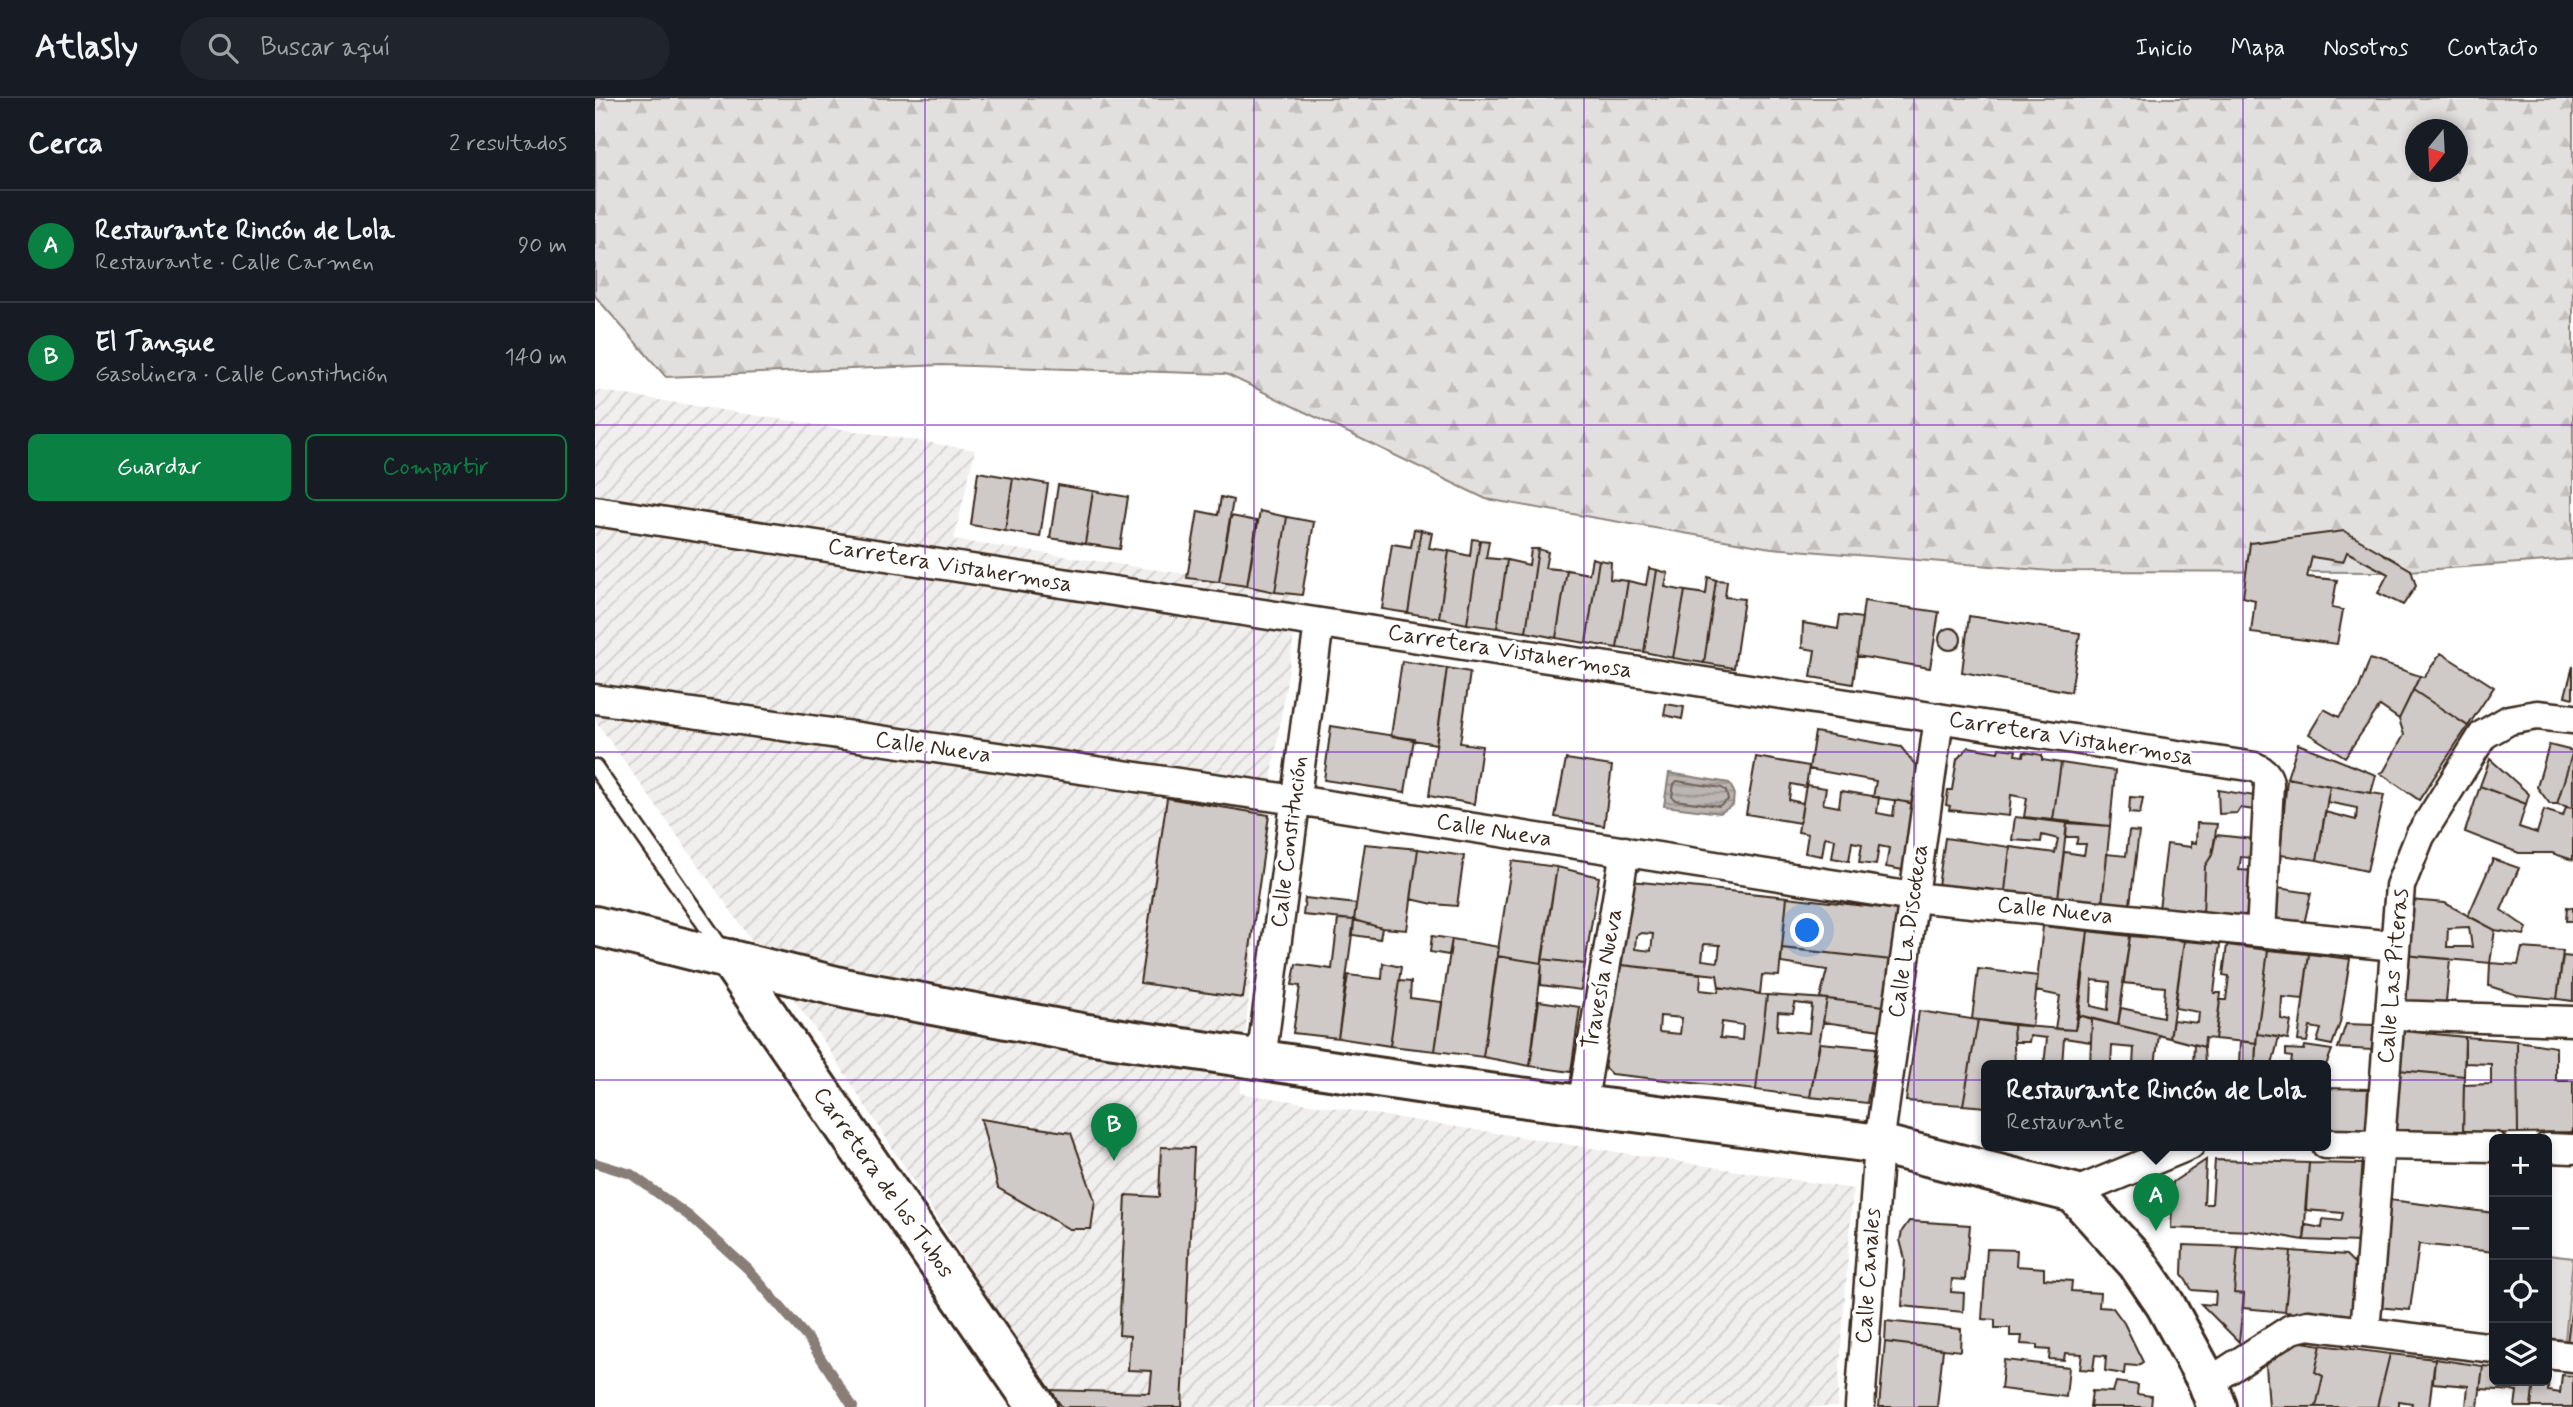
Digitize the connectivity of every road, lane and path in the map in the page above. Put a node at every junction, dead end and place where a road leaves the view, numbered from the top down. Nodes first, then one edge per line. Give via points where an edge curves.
1 (595, 511) edge
2 (1319, 623) junction
3 (595, 699) edge
4 (1939, 718) junction
5 (2573, 719) edge
6 (595, 767) edge
7 (1296, 800) junction
8 (1625, 851) junction
9 (1913, 897) junction
10 (595, 926) edge
11 (2261, 932) junction
12 (2395, 946) junction
13 (729, 959) junction
14 (2390, 1015) junction
15 (2573, 1021) edge
16 (1261, 1060) junction
17 (1582, 1106) junction
18 (1878, 1144) junction
19 (2331, 1144) edge
20 (2380, 1144) junction
21 (2489, 1147) edge
22 (2552, 1148) edge
23 (2573, 1149) edge
24 (2175, 1151) edge
25 (2074, 1193) junction
26 (2365, 1332) junction
27 (2489, 1347) edge
28 (2552, 1355) edge
29 (2573, 1357) edge
30 (2213, 1395) edge
31 (1037, 1407) edge
32 (1860, 1407) edge

1 - 2 street, Carretera Vistahermosa
2 - 4 street, Carretera Vistahermosa
2 - 7 street, Calle Constitución
3 - 7 street, Calle Nueva
4 - 9 street, Calle La Discoteca
4 - 11 street, Carretera Vistahermosa via 2263,770 2269,784
5 - 12 street, Calle Las Piteras via 2537,715 2509,720 2483,735 2420,836 2400,886
6 - 13 lane
7 - 8 street, Calle Nueva
7 - 16 street, Calle Constitución
8 - 9 street, Calle Nueva
8 - 17 street, Travesía Nueva
9 - 11 street, Calle Nueva
9 - 18 street, Calle La Discoteca
10 - 13 main road
11 - 12 street, Calle Nueva
12 - 14 street, Calle Las Piteras
13 - 16 main road via 958,1010
13 - 31 main road, Carretera de los Tubos
14 - 15 street
14 - 20 street, Calle Las Piteras
16 - 17 main road
17 - 18 main road
18 - 25 main road
18 - 32 street, Calle Canales
19 - 20 street
20 - 21 street
20 - 26 street, Calle Las Piteras
22 - 23 street
24 - 25 street
25 - 30 main road via 2137,1263 2165,1304
26 - 27 street
26 - 30 street via 2308,1325 2291,1329
28 - 29 street

